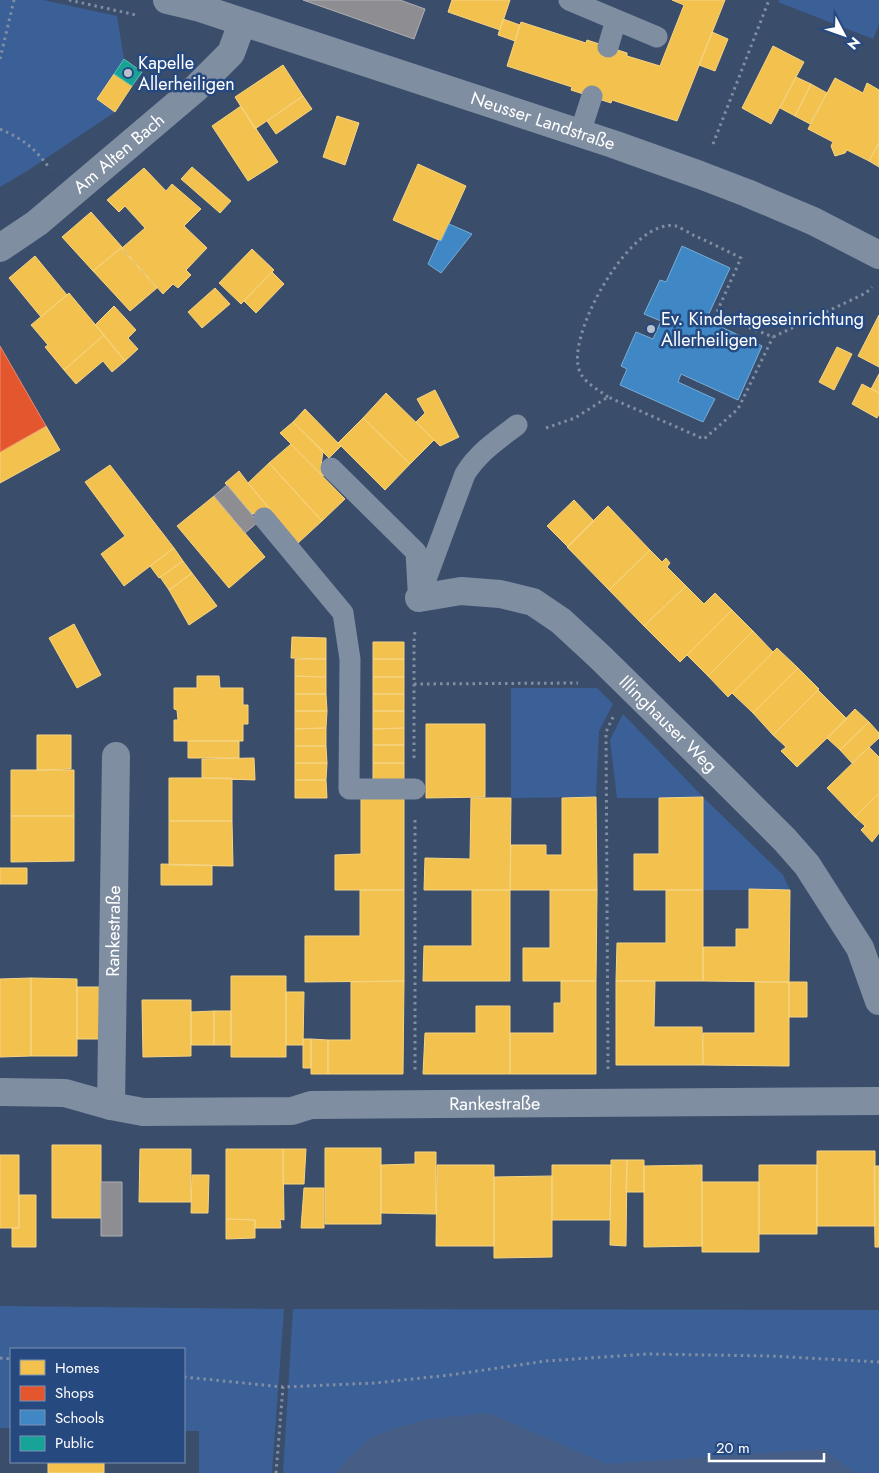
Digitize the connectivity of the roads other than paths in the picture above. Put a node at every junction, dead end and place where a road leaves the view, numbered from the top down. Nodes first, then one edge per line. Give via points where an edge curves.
1 (167, 0) edge
2 (569, 0) edge
3 (201, 4) edge
4 (616, 20) junction
5 (242, 23) junction
6 (657, 37) dead end
7 (608, 47) dead end
8 (592, 96) dead end
9 (580, 133) junction
10 (0, 248) edge
11 (879, 255) edge
12 (517, 426) road end
13 (331, 468) dead end
14 (264, 518) dead end
15 (419, 598) junction
16 (116, 756) dead end
17 (415, 789) road end
18 (869, 945) edge
19 (879, 1001) edge
20 (0, 1092) edge
21 (879, 1102) edge
22 (111, 1106) junction

1 - 3 street, Neusser Landstraße
2 - 4 lane
3 - 5 street, Neusser Landstraße
4 - 6 lane
4 - 7 lane
5 - 9 street, Neusser Landstraße
5 - 10 street, Am Alten Bach via 231,53 195,90 37,223
8 - 9 lane
9 - 11 street, Neusser Landstraße via 747,193 813,221
12 - 15 lane via 485,449 468,470
13 - 15 lane via 416,552
14 - 17 lane via 343,613 350,659 349,789
15 - 18 street, Illinghauser Weg via 461,591 500,594 533,602 561,621 600,656 802,859
16 - 22 street, Rankestraße
18 - 19 street, Illinghauser Weg
20 - 22 street, Rankestraße via 66,1093
21 - 22 street, Rankestraße via 311,1105 292,1111 143,1112

